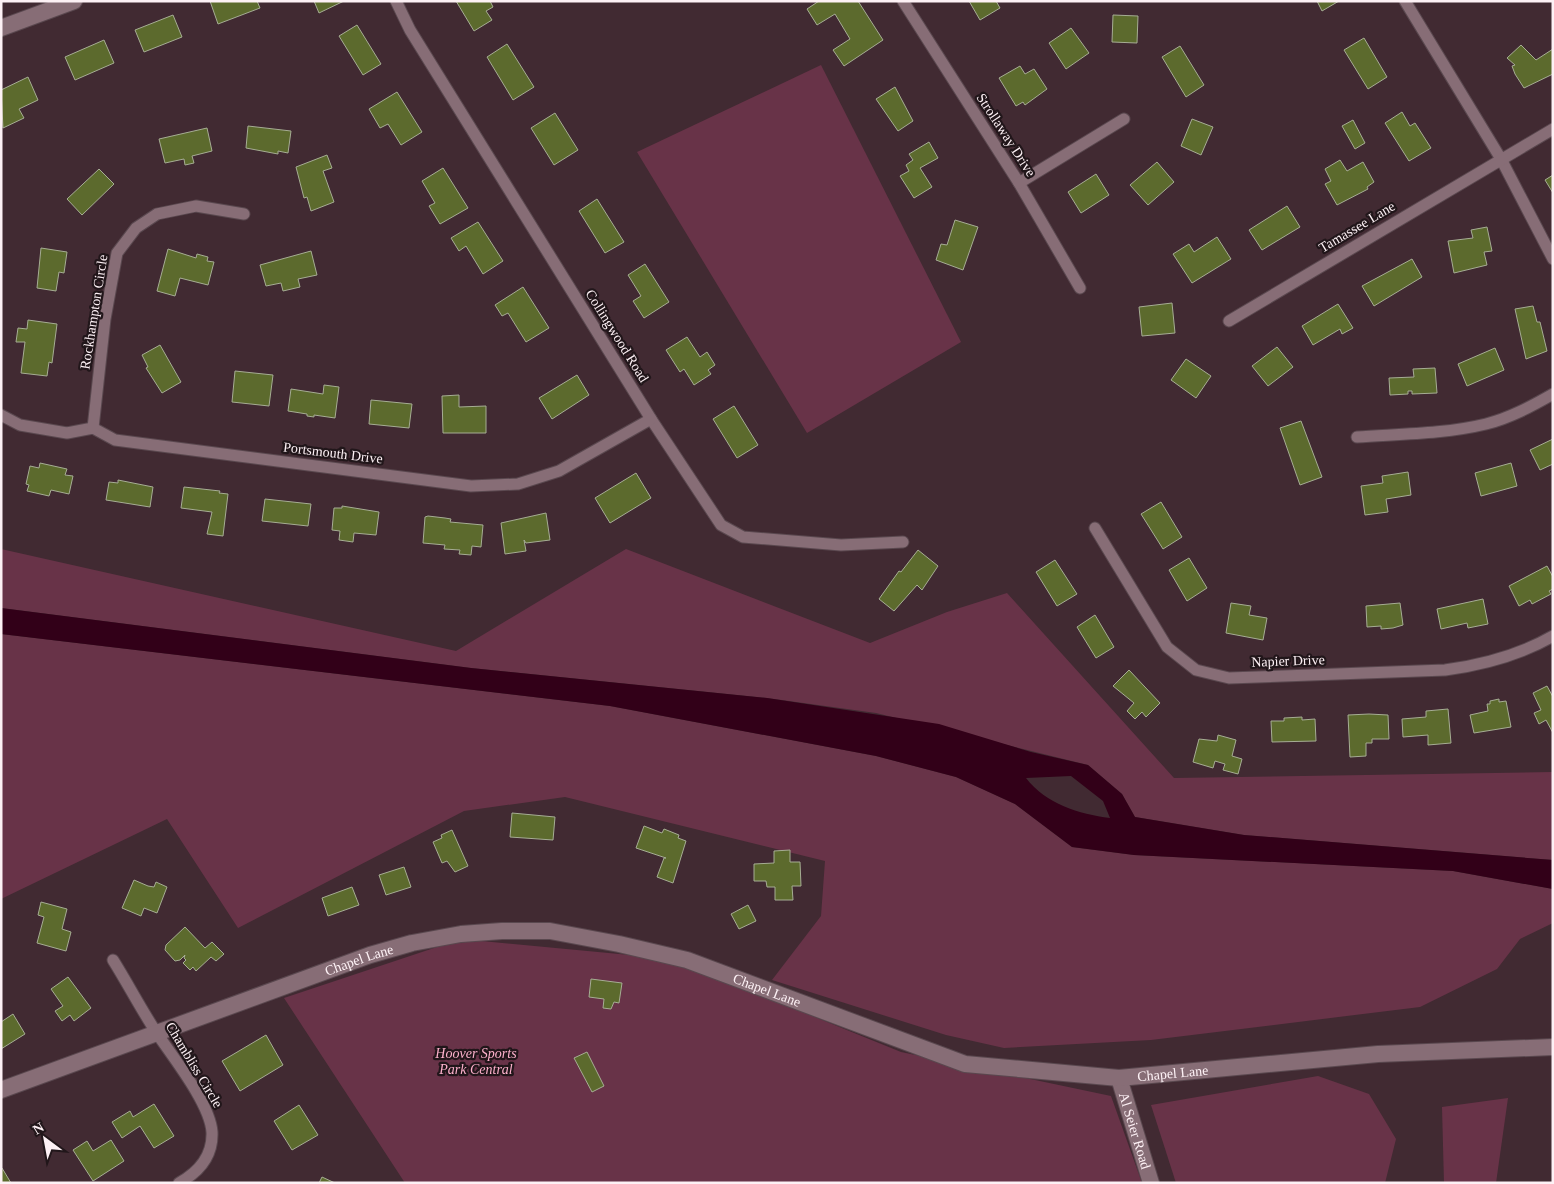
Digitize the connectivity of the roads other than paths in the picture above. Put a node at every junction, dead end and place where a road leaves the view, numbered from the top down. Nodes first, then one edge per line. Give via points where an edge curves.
1 (74, 1) edge
2 (396, 1) edge
3 (903, 1) edge
4 (1405, 1) edge
5 (1, 28) edge
6 (1124, 119) dead end
7 (1553, 129) edge
8 (1501, 159) junction
9 (1019, 183) junction
10 (244, 214) dead end
11 (1553, 259) edge
12 (1080, 288) dead end
13 (1228, 321) dead end
14 (1553, 394) edge
15 (1, 415) edge
16 (651, 419) junction
17 (93, 428) junction
18 (1357, 437) dead end
19 (1095, 528) dead end
20 (904, 542) dead end
21 (1553, 636) edge
22 (113, 960) dead end
23 (157, 1033) junction
24 (1553, 1047) edge
25 (1118, 1078) junction
26 (1, 1090) edge
27 (179, 1183) edge
28 (1151, 1183) edge

1 - 5 street
2 - 16 street, Collingwood Road via 410,30
3 - 9 street, Strollaway Drive
4 - 8 street
6 - 9 street
7 - 8 street, Tamassee Lane
8 - 11 street
8 - 13 street, Tamassee Lane
9 - 12 street, Strollaway Drive
10 - 17 street, Rockhampton Circle via 196,206 157,214 136,228 117,254 105,319
14 - 18 street via 1487,423 1441,432
15 - 17 street via 20,425 68,433
16 - 17 street, Portsmouth Drive via 559,471 518,484 471,486 116,440
16 - 20 street, Collingwood Road via 720,524 743,537 841,545
19 - 21 street, Napier Drive via 1167,647 1196,670 1212,674 1229,678 1446,670 1506,656
22 - 23 street, Chambliss Circle
23 - 25 street, Chapel Lane via 412,943 462,934 550,931 687,960 965,1064
23 - 26 street, Chapel Lane
23 - 27 street, Chambliss Circle via 175,1057 209,1118 212,1132 204,1164
24 - 25 street, Chapel Lane via 1378,1054
25 - 28 street, Al Seier Road

